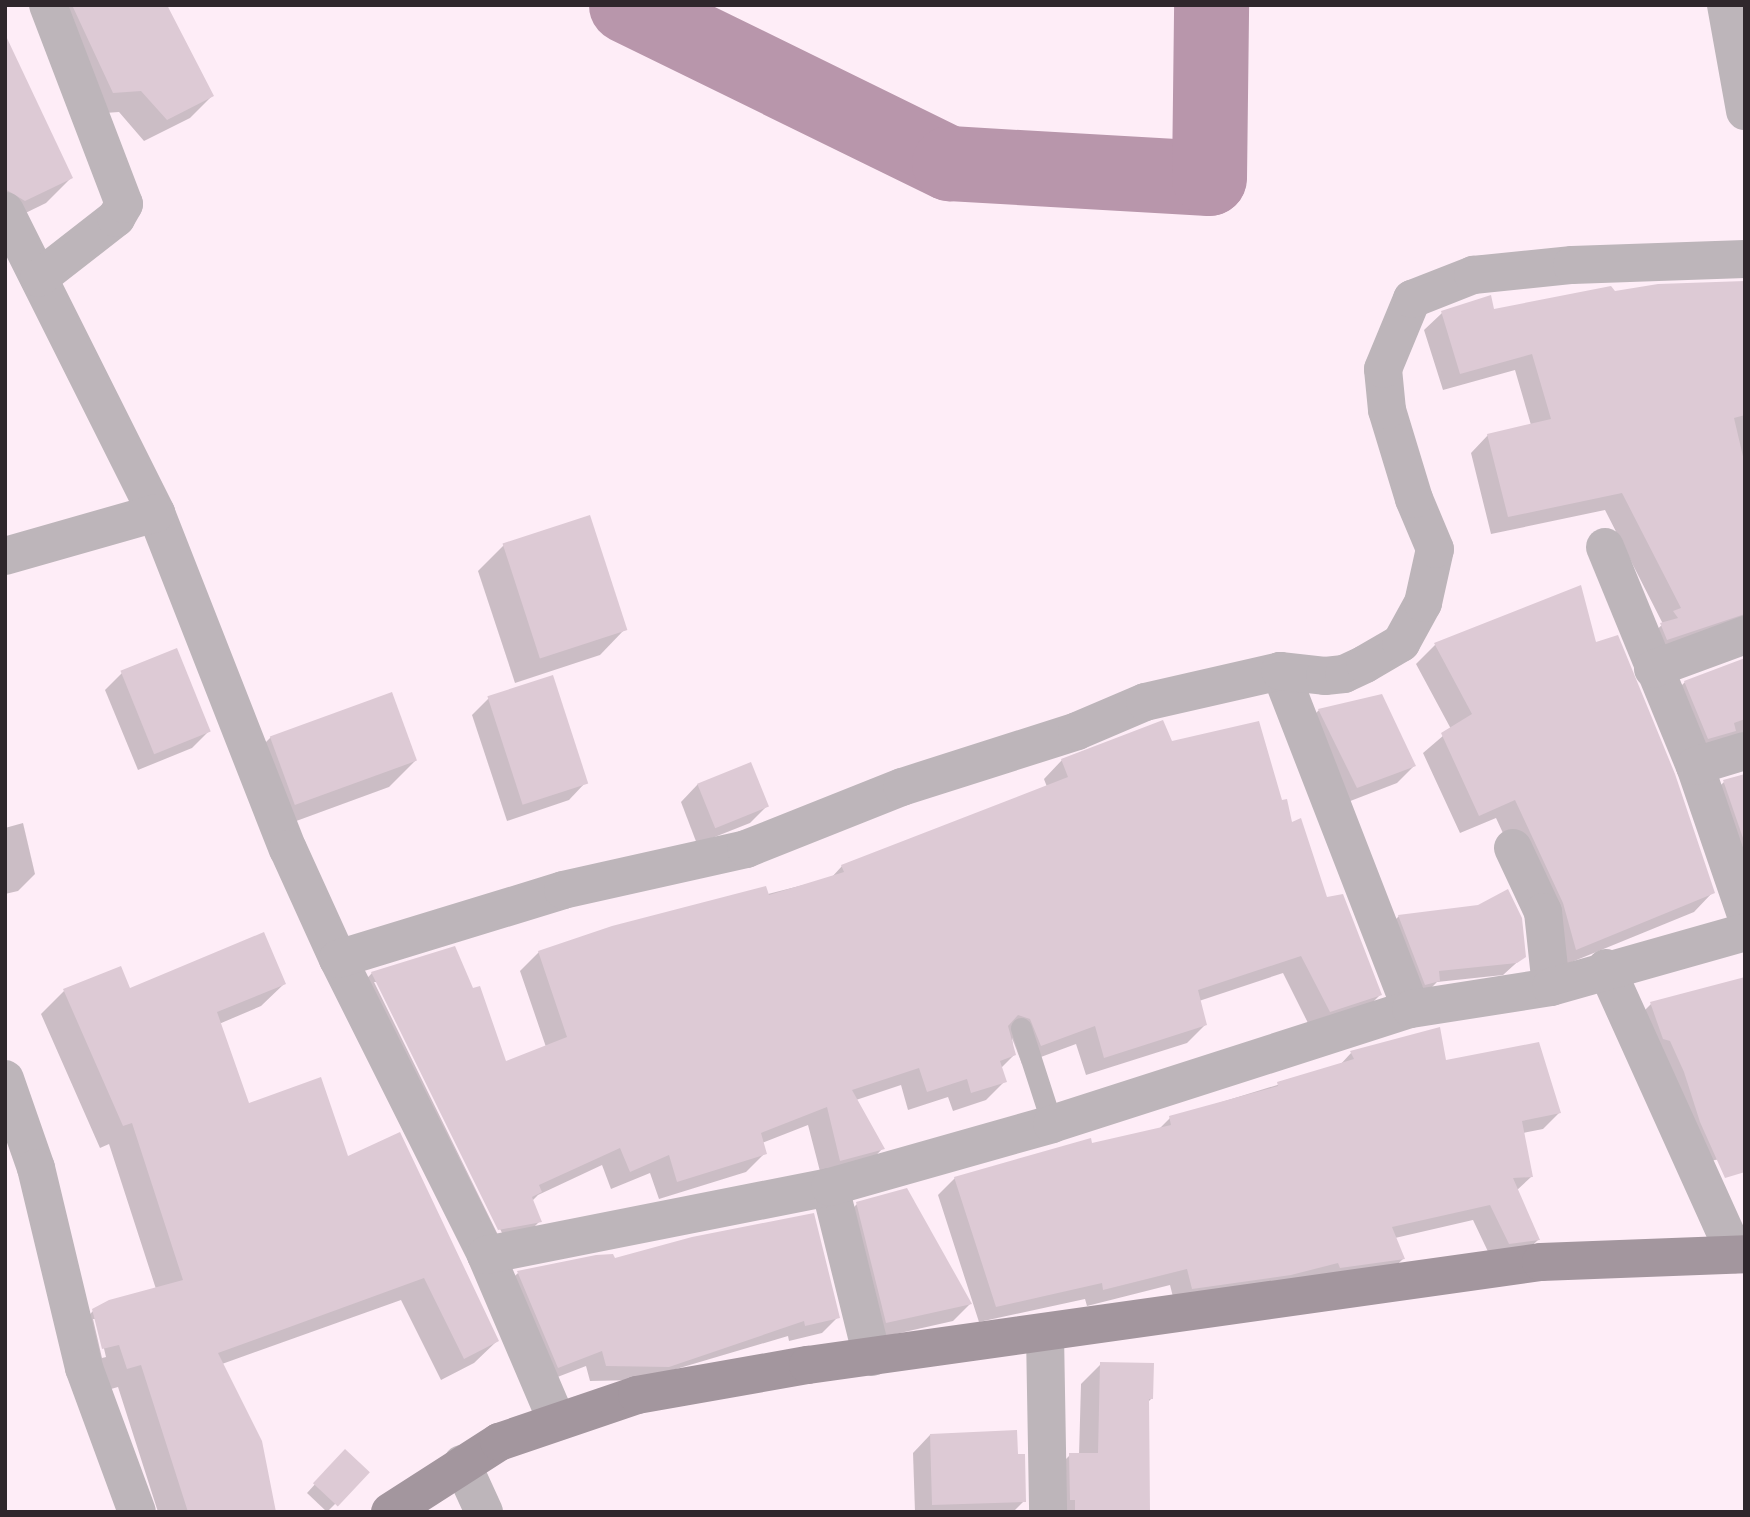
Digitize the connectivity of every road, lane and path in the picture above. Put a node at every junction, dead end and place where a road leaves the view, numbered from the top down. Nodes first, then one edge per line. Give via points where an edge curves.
1 (48, 5) edge
2 (1726, 5) edge
3 (1745, 111) edge
4 (5, 211) edge
5 (1745, 259) edge
6 (39, 278) junction
7 (156, 513) junction
8 (1605, 547) dead end
9 (5, 556) edge
10 (1745, 635) edge
11 (1653, 669) junction
12 (1280, 671) junction
13 (1745, 751) edge
14 (1695, 766) junction
15 (1513, 848) dead end
16 (1745, 912) edge
17 (1745, 932) edge
18 (338, 959) junction
19 (1606, 968) junction
20 (1551, 987) junction
21 (1411, 1009) junction
22 (1021, 1028) dead end
23 (5, 1079) edge
24 (1052, 1124) junction
25 (830, 1187) junction
26 (1740, 1254) edge
27 (486, 1255) junction
28 (1045, 1334) junction
29 (872, 1357) junction
30 (556, 1419) junction
31 (462, 1464) junction
32 (137, 1512) edge
33 (390, 1512) edge
34 (484, 1512) edge
35 (1048, 1512) edge

1 - 6 street via 124,204 116,218
2 - 3 street
4 - 6 street
5 - 12 street via 1599,263 1473,275 1412,299 1383,369 1387,410 1414,499 1435,549 1423,603 1401,643 1344,674
6 - 7 street
7 - 9 street
7 - 18 street via 288,849
8 - 11 street
10 - 11 street
11 - 14 street
12 - 18 street via 1144,702 1077,731 902,787 746,849 563,890
12 - 21 street
13 - 14 street
14 - 16 street
15 - 20 street via 1543,912
17 - 19 street
18 - 27 street
19 - 20 street
19 - 26 street
20 - 21 street
21 - 24 street
22 - 24 lane
23 - 32 street via 36,1167 84,1368
24 - 25 street
25 - 27 street
25 - 29 street
26 - 28 street via 1541,1262
27 - 30 street
28 - 29 street
28 - 35 street
29 - 30 street via 637,1395
30 - 31 street via 499,1442
31 - 33 street
31 - 34 street

